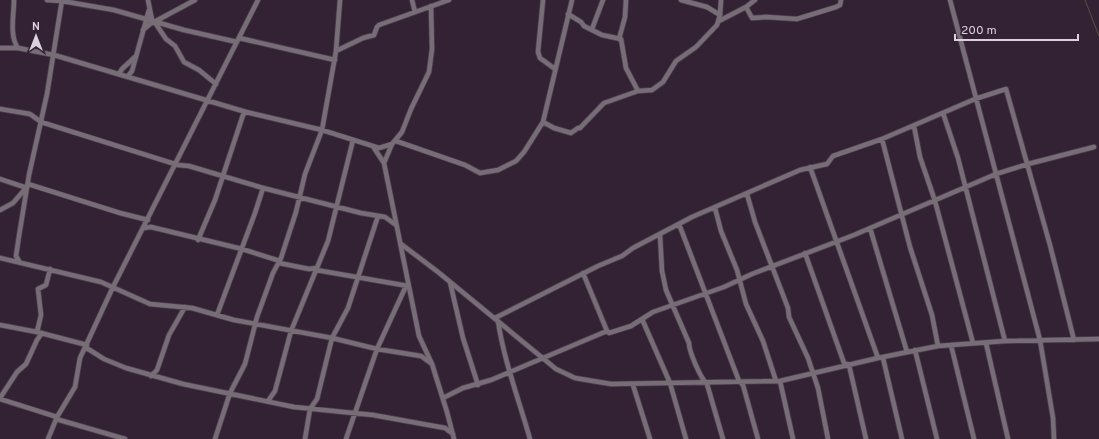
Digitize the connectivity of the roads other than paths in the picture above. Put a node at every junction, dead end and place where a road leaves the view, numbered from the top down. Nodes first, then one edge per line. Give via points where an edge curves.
1 (14, 0) edge
2 (47, 0) edge
3 (62, 0) edge
4 (148, 0) edge
5 (194, 0) edge
6 (258, 0) edge
7 (340, 0) edge
8 (412, 0) edge
9 (449, 0) edge
10 (543, 0) edge
11 (572, 0) edge
12 (603, 0) edge
13 (626, 0) edge
14 (681, 0) edge
15 (721, 0) edge
16 (755, 0) edge
17 (842, 0) edge
18 (950, 0) edge
19 (431, 6) junction
20 (746, 7) junction
21 (415, 12) junction
22 (568, 14) junction
23 (720, 15) junction
24 (153, 20) junction
25 (719, 21) junction
26 (592, 29) junction
27 (144, 30) junction
28 (619, 38) junction
29 (238, 40) junction
30 (15, 42) junction
31 (0, 48) edge
32 (8, 48) junction
33 (18, 48) junction
34 (336, 51) junction
35 (54, 55) junction
36 (136, 56) junction
37 (335, 60) junction
38 (555, 69) junction
39 (119, 74) junction
40 (128, 76) junction
41 (216, 84) junction
42 (638, 90) junction
43 (975, 99) junction
44 (208, 100) junction
45 (0, 109) edge
46 (243, 112) junction
47 (943, 113) junction
48 (41, 122) junction
49 (543, 122) junction
50 (914, 126) junction
51 (322, 130) junction
52 (882, 139) junction
53 (353, 140) junction
54 (394, 142) junction
55 (373, 146) junction
56 (1094, 147) dead end
57 (178, 163) junction
58 (384, 163) junction
59 (1028, 164) junction
60 (810, 167) junction
61 (996, 174) junction
62 (224, 175) junction
63 (0, 179) edge
64 (27, 187) junction
65 (263, 188) junction
66 (965, 188) junction
67 (747, 194) junction
68 (300, 197) junction
69 (935, 201) junction
70 (337, 206) junction
71 (715, 208) junction
72 (0, 210) edge
73 (902, 214) junction
74 (378, 216) junction
75 (148, 221) junction
76 (679, 224) junction
77 (396, 225) junction
78 (151, 227) junction
79 (144, 228) junction
80 (870, 228) junction
81 (660, 235) junction
82 (198, 240) junction
83 (837, 240) junction
84 (401, 244) junction
85 (242, 249) junction
86 (805, 253) junction
87 (0, 258) edge
88 (19, 261) junction
89 (280, 261) junction
90 (771, 266) junction
91 (50, 269) junction
92 (315, 271) junction
93 (583, 273) junction
94 (360, 277) junction
95 (739, 279) junction
96 (450, 282) junction
97 (407, 286) junction
98 (114, 287) junction
99 (706, 293) junction
100 (672, 305) junction
101 (172, 306) junction
102 (185, 307) junction
103 (217, 315) junction
104 (178, 319) junction
105 (496, 319) junction
106 (642, 319) junction
107 (255, 324) junction
108 (0, 325) edge
109 (291, 331) junction
110 (607, 331) junction
111 (40, 332) junction
112 (332, 338) junction
113 (1099, 339) edge
114 (1040, 340) junction
115 (1074, 340) junction
116 (1006, 341) junction
117 (973, 343) junction
118 (986, 343) junction
119 (951, 345) junction
120 (86, 346) junction
121 (938, 346) junction
122 (377, 349) junction
123 (915, 350) junction
124 (907, 352) junction
125 (544, 358) junction
126 (881, 358) junction
127 (432, 364) junction
128 (849, 365) junction
129 (157, 370) junction
130 (511, 371) junction
131 (813, 374) junction
132 (151, 376) junction
133 (160, 378) junction
134 (739, 381) junction
135 (778, 381) junction
136 (670, 383) junction
137 (478, 384) junction
138 (707, 384) junction
139 (633, 385) junction
140 (230, 393) junction
141 (0, 398) edge
142 (442, 398) junction
143 (268, 401) junction
144 (310, 409) junction
145 (353, 414) junction
146 (56, 418) junction
147 (450, 422) junction
148 (439, 428) junction
149 (453, 436) edge
150 (48, 439) edge
151 (125, 439) edge
152 (215, 439) edge
153 (305, 439) edge
154 (346, 439) edge
155 (530, 439) edge
156 (650, 439) edge
157 (686, 439) edge
158 (723, 439) edge
159 (758, 439) edge
160 (793, 439) edge
161 (828, 439) edge
162 (866, 439) edge
163 (902, 439) edge
164 (937, 439) edge
165 (974, 439) edge
166 (1008, 439) edge
167 (1054, 439) edge

1 - 30 street
2 - 3 street
3 - 24 street
3 - 35 street
4 - 24 street
5 - 24 street
6 - 29 street
7 - 34 street
8 - 21 street
9 - 19 street
10 - 38 street via 538,52 540,58
11 - 22 street
12 - 26 street
13 - 28 street via 625,18
14 - 23 street via 706,7
15 - 23 street
16 - 20 street
17 - 20 street via 836,7 797,19 752,18
18 - 43 street
19 - 21 street
19 - 54 street via 429,72 402,132
20 - 25 street
21 - 34 street via 380,25 374,35
22 - 26 street
22 - 38 street
23 - 25 street
24 - 27 street
24 - 27 street
24 - 29 street via 184,30
24 - 41 street via 166,39 175,46 184,62
25 - 42 street via 699,44 676,61 663,82 652,90
26 - 28 street
27 - 36 street
28 - 42 street via 626,68
29 - 37 street
29 - 41 street
30 - 32 street
30 - 33 street
31 - 32 street
32 - 33 street
33 - 35 street
34 - 37 street
35 - 39 street
35 - 48 street
36 - 39 street
36 - 40 street
37 - 51 street
38 - 49 street
39 - 40 street
40 - 44 street
41 - 44 street
42 - 49 street via 604,103 580,128 571,132 559,130
43 - 47 street
43 - 59 street via 1004,89 1008,90
43 - 61 street
44 - 46 street
44 - 57 street
45 - 48 street via 30,114
46 - 51 street
46 - 62 street
47 - 50 street
47 - 66 street
48 - 57 street
48 - 64 street
49 - 54 street via 520,157 506,167 487,173 480,173 465,165
50 - 52 street
50 - 69 street via 920,157
51 - 53 street
51 - 68 street via 305,174
52 - 60 street via 833,156 827,164
52 - 73 street
53 - 55 street
53 - 70 street
54 - 55 street via 379,148
54 - 58 street
55 - 58 street
56 - 59 street
57 - 62 street
57 - 75 street
58 - 77 street
59 - 61 street
59 - 115 street
60 - 67 street
60 - 83 street
61 - 66 street
61 - 114 street
62 - 65 street
62 - 82 street
63 - 64 street
64 - 72 street via 13,203
64 - 75 street
64 - 88 street via 16,252
65 - 68 street
65 - 85 street
66 - 69 street
66 - 116 street
67 - 71 street
67 - 90 street
68 - 70 street
68 - 89 street
69 - 73 street
69 - 117 street
70 - 74 street
70 - 92 street via 328,241
71 - 76 street
71 - 95 street
73 - 80 street
73 - 121 street via 932,315
74 - 77 street via 385,217
74 - 94 street
75 - 78 street
75 - 79 street
76 - 81 street
76 - 99 street
77 - 84 street
78 - 79 street
78 - 82 street
79 - 98 street
80 - 83 street
80 - 124 street
81 - 93 street via 622,256
81 - 100 street via 662,271
82 - 85 street
83 - 86 street
83 - 126 street
84 - 96 street
84 - 97 street
85 - 89 street
85 - 103 street
86 - 90 street
86 - 128 street via 844,363
87 - 88 street
88 - 91 street
89 - 92 street
89 - 107 street via 269,283
90 - 95 street
90 - 131 street
91 - 98 street
91 - 111 street via 46,285 38,289
92 - 94 street
92 - 109 street
93 - 105 street
93 - 110 street
94 - 97 street
94 - 112 street via 348,308
95 - 99 street
95 - 135 street via 746,304
96 - 105 street
96 - 137 street via 462,338
97 - 122 street
97 - 127 street via 420,336
98 - 101 street via 150,304
98 - 120 street
99 - 100 street
99 - 134 street
100 - 106 street
100 - 138 street via 689,343 690,353 703,381
101 - 102 street
101 - 104 street via 177,311
102 - 103 street
102 - 104 street
103 - 107 street
104 - 129 street via 169,335
105 - 125 street
105 - 130 street
106 - 110 street via 609,334
106 - 136 street
107 - 109 street
107 - 140 street via 245,364
108 - 111 street
109 - 112 street
109 - 143 street via 275,391
110 - 125 street
111 - 120 street
111 - 141 street via 26,364 17,372
112 - 122 street
112 - 144 street via 317,399
113 - 115 street
114 - 115 street
114 - 116 street
114 - 167 street
116 - 118 street
117 - 118 street
117 - 119 street
118 - 166 street
119 - 121 street
119 - 165 street
120 - 132 street via 104,359
120 - 146 street via 80,358 75,386
121 - 123 street
122 - 127 street via 421,356
122 - 145 street
123 - 124 street
123 - 164 street
124 - 126 street
125 - 130 street
125 - 139 street via 556,369 575,378 596,383
126 - 128 street
126 - 163 street
127 - 142 street
128 - 131 street
128 - 162 street
129 - 132 street
129 - 133 street
130 - 137 street
130 - 155 street via 518,406
131 - 135 street
131 - 161 street
132 - 133 street
133 - 140 street
134 - 135 street
134 - 138 street
134 - 159 street via 744,385
135 - 160 street
136 - 138 street
136 - 139 street
136 - 157 street
137 - 142 street
138 - 158 street
139 - 156 street
140 - 143 street
140 - 152 street
141 - 146 street
142 - 147 street
143 - 144 street
144 - 145 street
144 - 153 street
145 - 148 street via 373,415
145 - 154 street
146 - 150 street
146 - 151 street
147 - 148 street
147 - 149 street
148 - 149 street via 445,428

